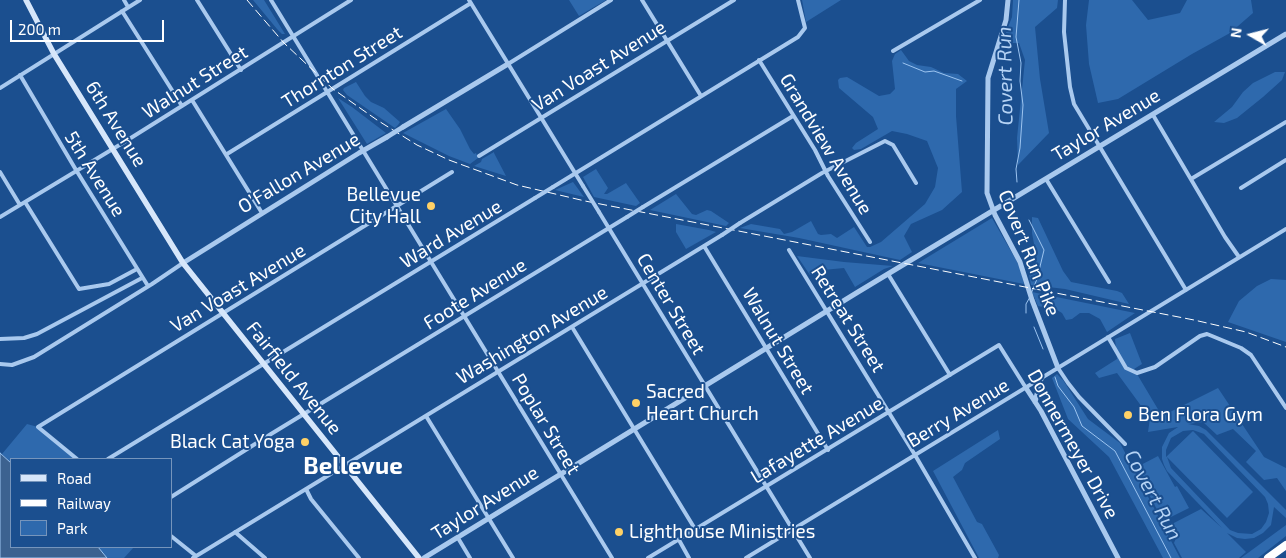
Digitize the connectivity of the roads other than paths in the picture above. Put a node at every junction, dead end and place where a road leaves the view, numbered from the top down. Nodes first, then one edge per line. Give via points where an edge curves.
1 (26, 0) edge
2 (124, 0) edge
3 (140, 0) edge
4 (197, 0) edge
5 (271, 0) edge
6 (351, 0) edge
7 (611, 0) edge
8 (642, 0) edge
9 (734, 0) edge
10 (798, 0) edge
11 (980, 0) edge
12 (1008, 0) edge
13 (1065, 0) edge
14 (470, 2) edge
15 (128, 7) junction
16 (122, 11) junction
17 (1286, 34) edge
18 (294, 36) junction
19 (668, 40) junction
20 (893, 51) dead end
21 (54, 54) junction
22 (759, 60) junction
23 (508, 64) junction
24 (241, 70) junction
25 (20, 75) junction
26 (0, 88) edge
27 (327, 92) junction
28 (701, 96) junction
29 (192, 100) junction
30 (182, 106) junction
31 (1153, 115) junction
32 (793, 116) junction
33 (542, 118) junction
34 (1286, 122) edge
35 (1100, 146) junction
36 (113, 149) junction
37 (364, 150) junction
38 (227, 154) junction
39 (479, 156) dead end
40 (1286, 160) edge
41 (76, 170) junction
42 (0, 172) edge
43 (452, 172) dead end
44 (825, 172) junction
45 (575, 173) junction
46 (1046, 178) junction
47 (1191, 179) junction
48 (916, 183) dead end
49 (1241, 188) dead end
50 (25, 202) junction
51 (20, 205) junction
52 (398, 206) junction
53 (994, 211) junction
54 (262, 212) junction
55 (0, 217) edge
56 (608, 228) junction
57 (1286, 229) edge
58 (870, 242) dead end
59 (704, 246) junction
60 (789, 250) dead end
61 (1239, 257) junction
62 (432, 261) junction
63 (183, 263) junction
64 (137, 270) junction
65 (888, 274) junction
66 (142, 278) junction
67 (1109, 282) dead end
68 (643, 284) junction
69 (148, 286) junction
70 (1186, 290) junction
71 (827, 312) junction
72 (223, 314) junction
73 (465, 316) junction
74 (572, 326) junction
75 (1108, 337) junction
76 (0, 339) edge
77 (999, 345) joint
78 (766, 350) junction
79 (0, 364) edge
80 (263, 364) junction
81 (1058, 368) junction
82 (498, 371) junction
83 (950, 375) junction
84 (1041, 378) junction
85 (705, 387) junction
86 (1026, 388) junction
87 (1036, 402) junction
88 (1286, 408) edge
89 (889, 412) junction
90 (304, 415) junction
91 (426, 416) junction
92 (634, 429) junction
93 (1125, 444) dead end
94 (828, 450) junction
95 (915, 455) junction
96 (76, 458) edge
97 (110, 458) edge
98 (344, 465) junction
99 (560, 474) junction
100 (768, 487) junction
101 (306, 489) junction
102 (172, 495) edge
103 (488, 518) junction
104 (696, 529) junction
105 (793, 530) junction
106 (235, 532) junction
107 (172, 537) edge
108 (458, 538) junction
109 (679, 540) junction
110 (1286, 545) edge
111 (1286, 550) edge
112 (195, 557) edge
113 (265, 558) edge
114 (359, 558) edge
115 (419, 558) edge
116 (424, 558) edge
117 (470, 558) edge
118 (513, 558) edge
119 (612, 558) edge
120 (648, 558) edge
121 (689, 558) edge
122 (746, 558) edge
123 (810, 558) edge
124 (975, 558) edge
125 (1118, 558) edge
126 (1268, 558) edge
127 (1277, 558) edge

1 - 21 main road, 6th Avenue
2 - 15 street
3 - 15 street
4 - 24 street
5 - 18 street, Poplar Street
6 - 18 street, Walnut Street
7 - 23 street, O’Fallon Avenue
8 - 19 street
9 - 19 street, Van Voast Avenue
10 - 22 street, Ward Avenue via 805,28 798,36
11 - 20 street
12 - 53 street, Covert Run Pike via 1004,26 988,78 986,186
13 - 35 street via 1064,32 1072,98
14 - 23 street, Center Street
14 - 27 street, Thornton Street
15 - 16 street
16 - 21 street
16 - 30 street
17 - 31 street, Taylor Avenue
18 - 24 street, Walnut Street
18 - 27 street, Poplar Street
19 - 28 street
19 - 33 street, Van Voast Avenue
21 - 25 street
21 - 36 main road, 6th Avenue
22 - 28 street, Ward Avenue
22 - 32 street, Grandview Avenue
23 - 33 street, Center Street
23 - 37 street, O’Fallon Avenue, bridge
24 - 29 street, Walnut Street
25 - 26 street
25 - 41 street, 5th Avenue
27 - 37 street, Poplar Street
27 - 38 street, Thornton Street
28 - 45 street, Ward Avenue
29 - 30 street, Walnut Street
29 - 38 street
30 - 36 street, Walnut Street
31 - 35 street, Taylor Avenue
31 - 47 street
32 - 44 street, Grandview Avenue
32 - 56 street, Foote Avenue, bridge
33 - 39 street, Van Voast Avenue
33 - 45 street, Center Street
34 - 47 street
35 - 46 street, Taylor Avenue
35 - 70 street
36 - 41 street, Walnut Street
36 - 63 main road, 6th Avenue
37 - 52 street, Poplar Street
37 - 54 street, O’Fallon Avenue
38 - 54 street
40 - 49 street
41 - 50 street, Walnut Street
41 - 64 street, 5th Avenue
42 - 51 street
43 - 52 street, Van Voast Avenue
44 - 48 street, Washington Avenue via 885,141 893,145
44 - 58 street, Grandview Avenue
44 - 59 street, Washington Avenue, bridge
45 - 56 street, Center Street, bridge
45 - 62 street, Ward Avenue, bridge
46 - 53 street, Taylor Avenue
46 - 67 street
47 - 61 street
50 - 51 street, Walnut Street
50 - 64 street via 79,289 109,284
51 - 55 street, Walnut Street
52 - 62 street, Poplar Street
52 - 72 street, Van Voast Avenue
53 - 65 street, Taylor Avenue
53 - 81 street, Covert Run Pike via 1020,262
54 - 63 street, O’Fallon Avenue
56 - 68 street, Center Street
56 - 73 street, Foote Avenue
57 - 61 street, Berry Avenue
59 - 68 street, Washington Avenue
59 - 78 street, Walnut Street
60 - 71 street, Retreat Street
61 - 70 street, Berry Avenue
62 - 73 street, Poplar Street
62 - 80 street, Ward Avenue
63 - 69 street, O’Fallon Avenue
63 - 72 main road, Fairfield Avenue
64 - 66 street, 5th Avenue
65 - 71 street, Taylor Avenue
65 - 83 street
66 - 69 street, 5th Avenue
66 - 76 street via 38,334
68 - 74 street, Washington Avenue
68 - 85 street, Center Street
69 - 79 street, O’Fallon Avenue via 34,357 12,365
70 - 75 street, Berry Avenue
71 - 78 street, Taylor Avenue
71 - 89 street, Retreat Street
72 - 80 main road, Fairfield Avenue
72 - 96 street, Van Voast Avenue via 38,427
73 - 82 street, Poplar Street
73 - 90 street, Foote Avenue
74 - 82 street, Washington Avenue
74 - 92 street
75 - 81 street, Berry Avenue
75 - 88 street via 1126,368 1138,374 1207,334 1251,354
77 - 83 street, Lafayette Avenue
77 - 86 street, Donnermeyer Drive
78 - 85 street, Taylor Avenue
78 - 94 street, Walnut Street
80 - 90 main road, Fairfield Avenue
80 - 97 street, Ward Avenue
81 - 84 street, Berry Avenue
81 - 93 street via 1079,397
82 - 91 street, Washington Avenue
82 - 99 street, Poplar Street
83 - 89 street, Lafayette Avenue
84 - 86 street, Berry Avenue
84 - 87 street
85 - 92 street, Taylor Avenue
85 - 100 street, Center Street
86 - 87 street, Donnermeyer Drive
86 - 95 street, Berry Avenue
87 - 125 street, Donnermeyer Drive
89 - 94 street, Lafayette Avenue
89 - 95 street, Retreat Street
90 - 98 main road, Fairfield Avenue
90 - 102 street, Foote Avenue
91 - 98 street, Washington Avenue
91 - 103 street
92 - 99 street, Taylor Avenue
92 - 104 street
94 - 100 street, Lafayette Avenue
95 - 105 street, Berry Avenue
95 - 124 street, Retreat Street
98 - 101 street, Washington Avenue
98 - 115 main road, Fairfield Avenue
99 - 103 street, Taylor Avenue
99 - 119 street, Poplar Street
100 - 104 street, Lafayette Avenue
100 - 105 street, Center Street
101 - 106 street, Washington Avenue
101 - 114 street
103 - 108 street, Taylor Avenue
103 - 118 street
104 - 109 street, Lafayette Avenue
105 - 122 street, Berry Avenue
105 - 123 street, Center Street
106 - 112 street, Washington Avenue
106 - 113 street
107 - 112 street
108 - 116 street, Taylor Avenue
108 - 117 street
109 - 120 street, Lafayette Avenue
109 - 121 street
110 - 126 highway
111 - 127 highway

